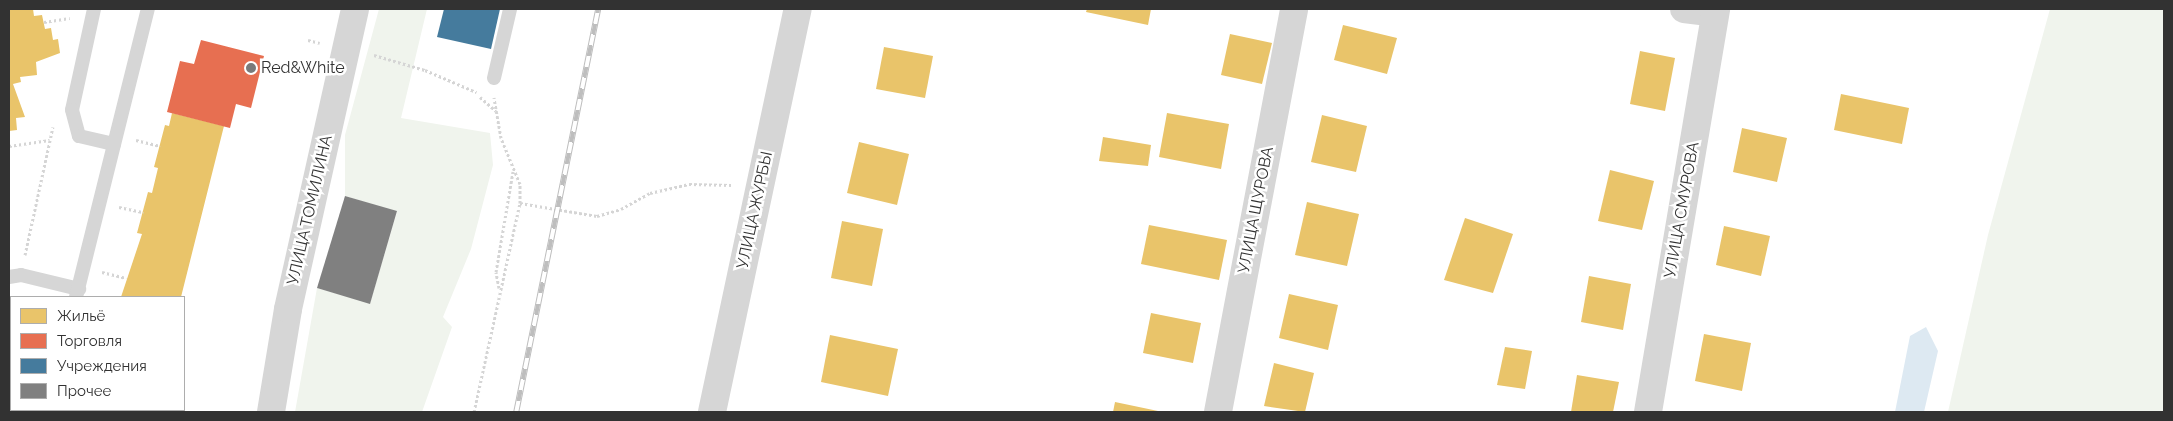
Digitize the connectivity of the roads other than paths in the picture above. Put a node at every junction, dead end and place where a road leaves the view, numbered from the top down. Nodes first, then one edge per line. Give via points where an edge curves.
1 (94, 9) edge
2 (148, 9) edge
3 (355, 9) edge
4 (510, 9) edge
5 (798, 9) edge
6 (1294, 9) edge
7 (1684, 9) edge
8 (1716, 11) edge
9 (494, 78) road end
10 (114, 144) junction
11 (15, 276) edge
12 (78, 293) edge
13 (271, 412) edge
14 (712, 412) edge
15 (1218, 412) edge
16 (1648, 412) edge

1 - 10 lane via 72,110 79,136
2 - 10 lane
3 - 13 street, УЛИЦА ТОМИЛИНА via 288,309
4 - 9 lane
5 - 14 street, УЛИЦА ЖУРБЫ
6 - 15 street, УЛИЦА ЩУРОВА
7 - 8 street
8 - 16 street, УЛИЦА СМУРОВА
10 - 12 lane
11 - 12 lane

